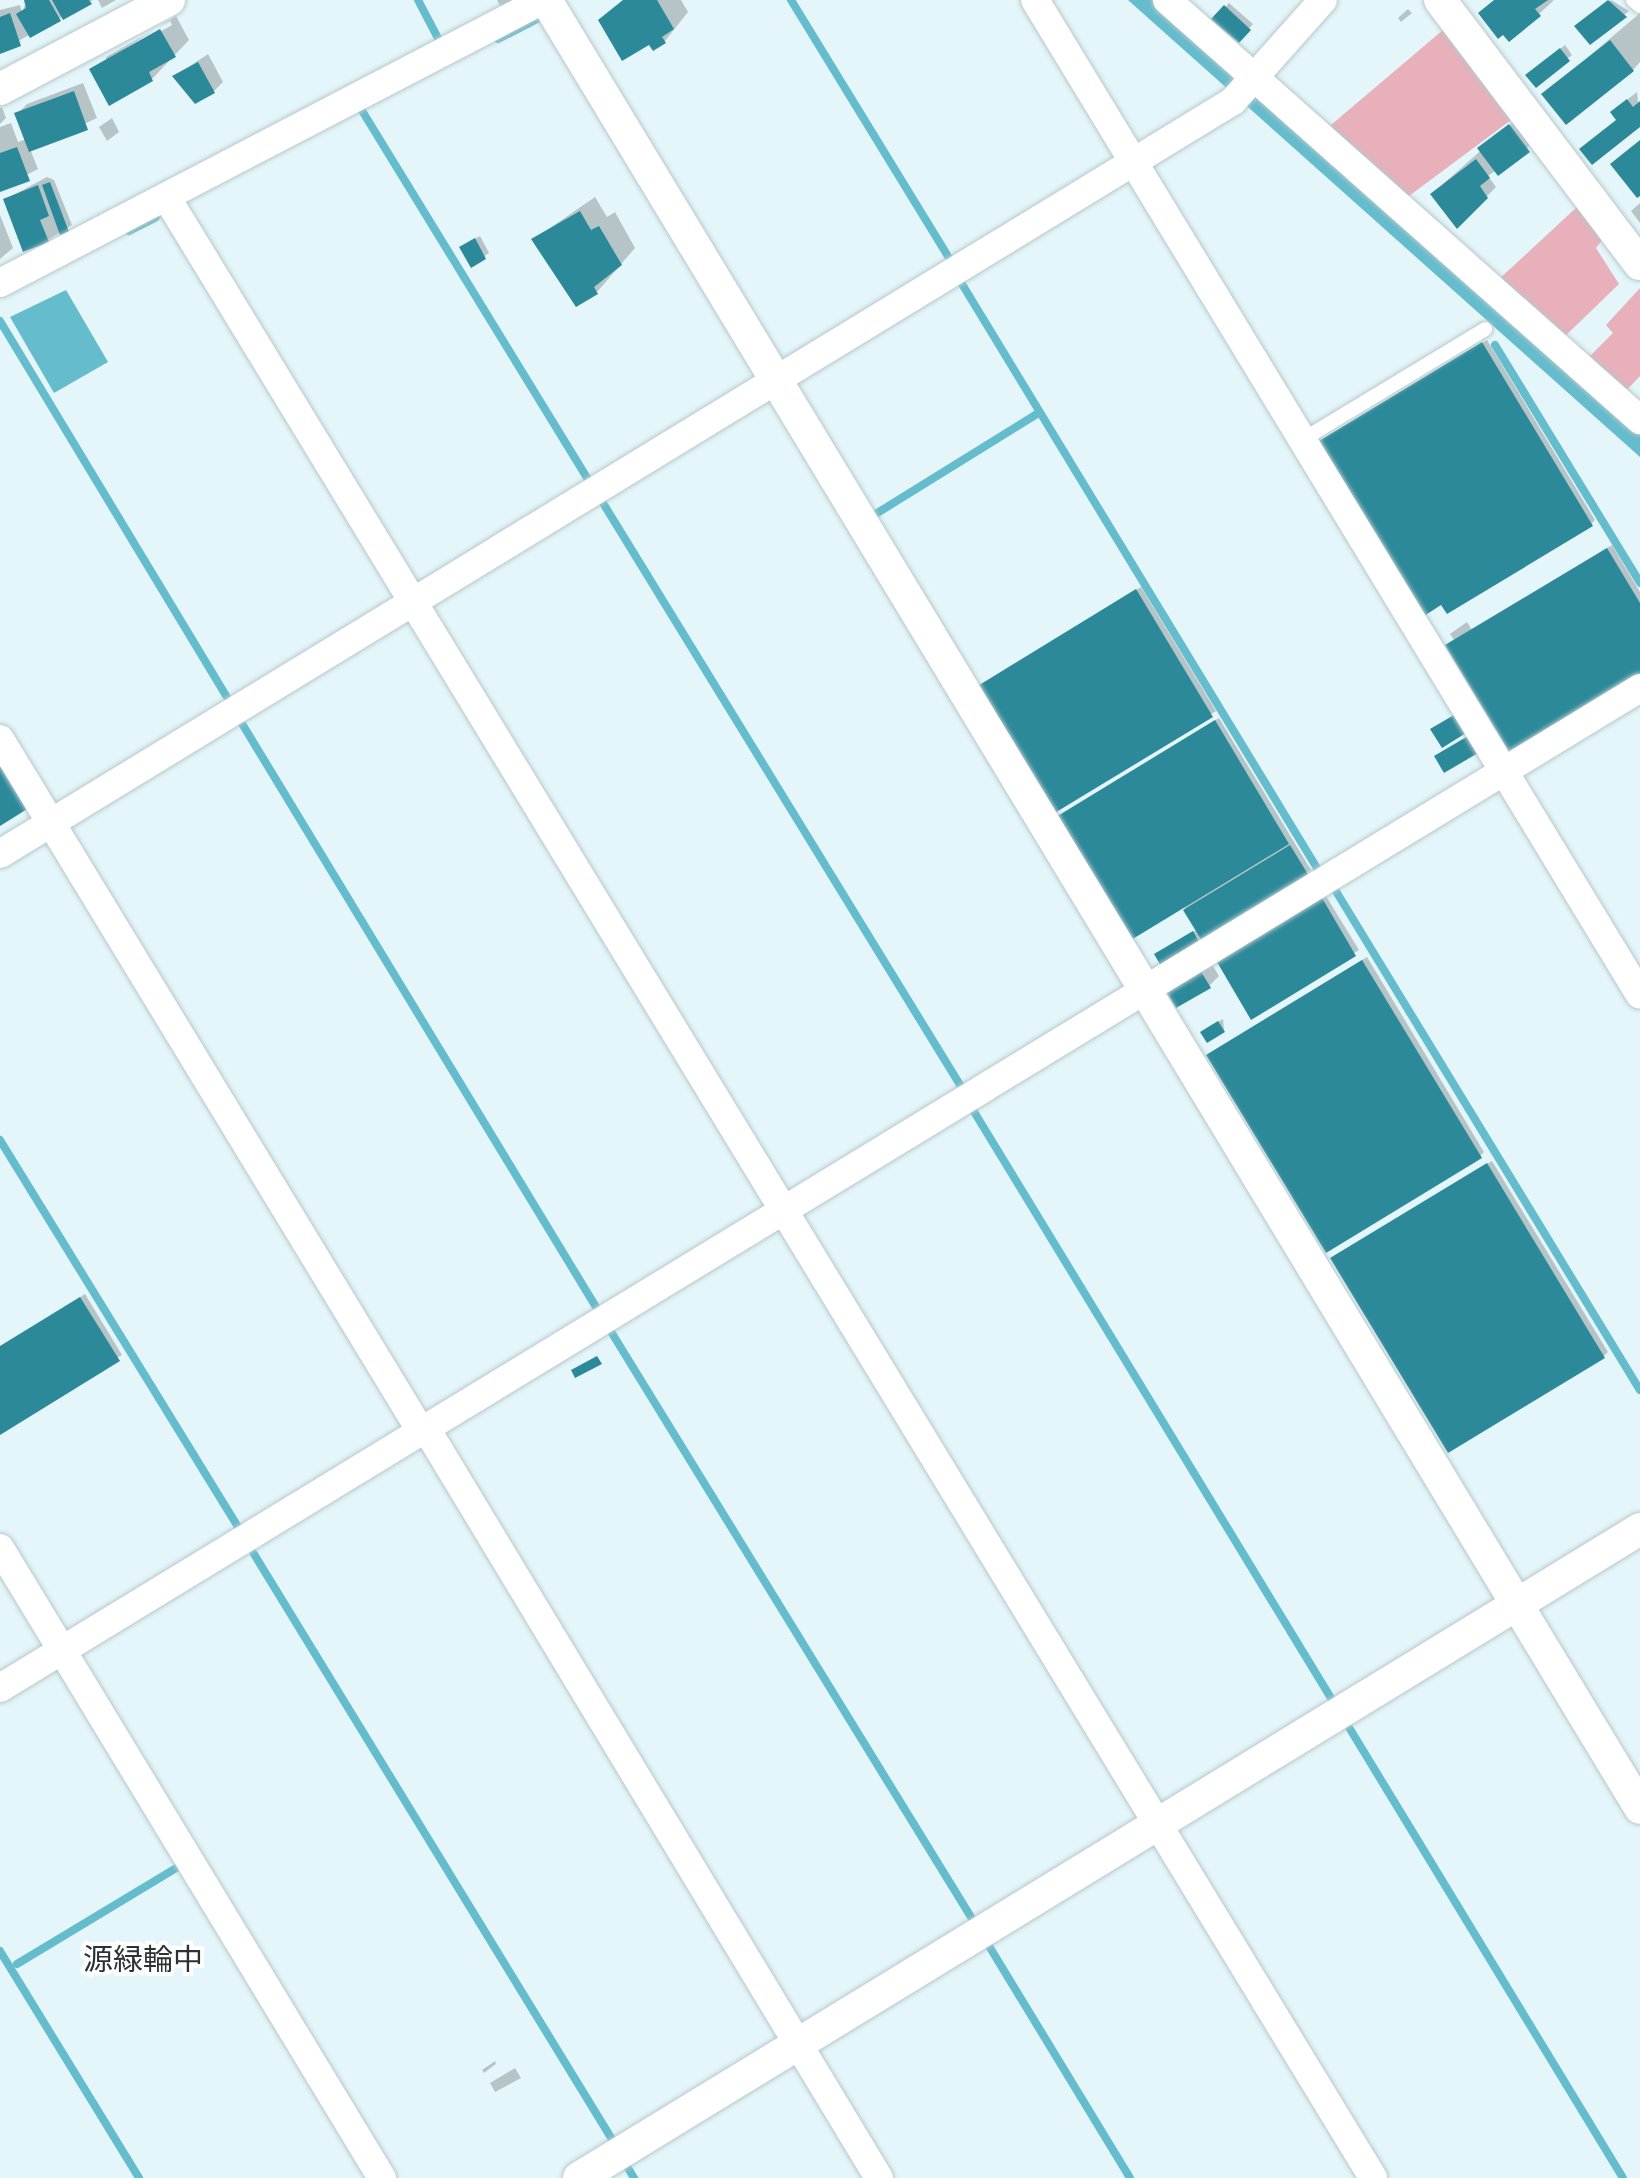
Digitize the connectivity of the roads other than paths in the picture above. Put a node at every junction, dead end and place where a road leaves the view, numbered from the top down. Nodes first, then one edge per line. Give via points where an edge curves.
1 (168, 0) edge
2 (1034, 0) edge
3 (1167, 0) edge
4 (1323, 0) edge
5 (1440, 0) edge
6 (1633, 0) edge
7 (549, 6) edge
8 (1640, 6) edge
9 (1246, 87) junction
10 (0, 89) edge
11 (1133, 162) junction
12 (166, 198) junction
13 (1640, 264) edge
14 (0, 283) edge
15 (1485, 330) dead end
16 (773, 382) junction
17 (1640, 420) edge
18 (1302, 440) junction
19 (412, 602) junction
20 (1640, 688) edge
21 (0, 740) edge
22 (1504, 772) junction
23 (51, 823) junction
24 (0, 854) edge
25 (1143, 988) junction
26 (1640, 994) edge
27 (782, 1211) junction
28 (424, 1431) junction
29 (1640, 1529) edge
30 (0, 1548) edge
31 (1516, 1604) junction
32 (62, 1650) junction
33 (0, 1688) edge
34 (1640, 1808) edge
35 (1158, 1825) junction
36 (798, 2045) junction
37 (382, 2178) edge
38 (579, 2178) edge
39 (879, 2178) edge
40 (1373, 2178) edge

1 - 10 street
2 - 11 street
3 - 9 street
4 - 9 street
5 - 13 street
6 - 8 lane
7 - 12 street
7 - 16 street
9 - 11 street
9 - 17 street
11 - 16 street
11 - 18 street
12 - 14 street
12 - 19 street
15 - 18 lane
16 - 19 street
16 - 25 street
18 - 22 street
19 - 23 street
19 - 27 street
20 - 22 street
21 - 23 street
22 - 25 street
22 - 26 street
23 - 24 street
23 - 28 street
25 - 27 street
25 - 31 street
27 - 28 street
27 - 35 street
28 - 32 street
28 - 36 street
29 - 31 street
30 - 32 street
31 - 34 street
31 - 35 street
32 - 33 street
32 - 37 street
35 - 36 street
35 - 40 street
36 - 38 street
36 - 39 street

